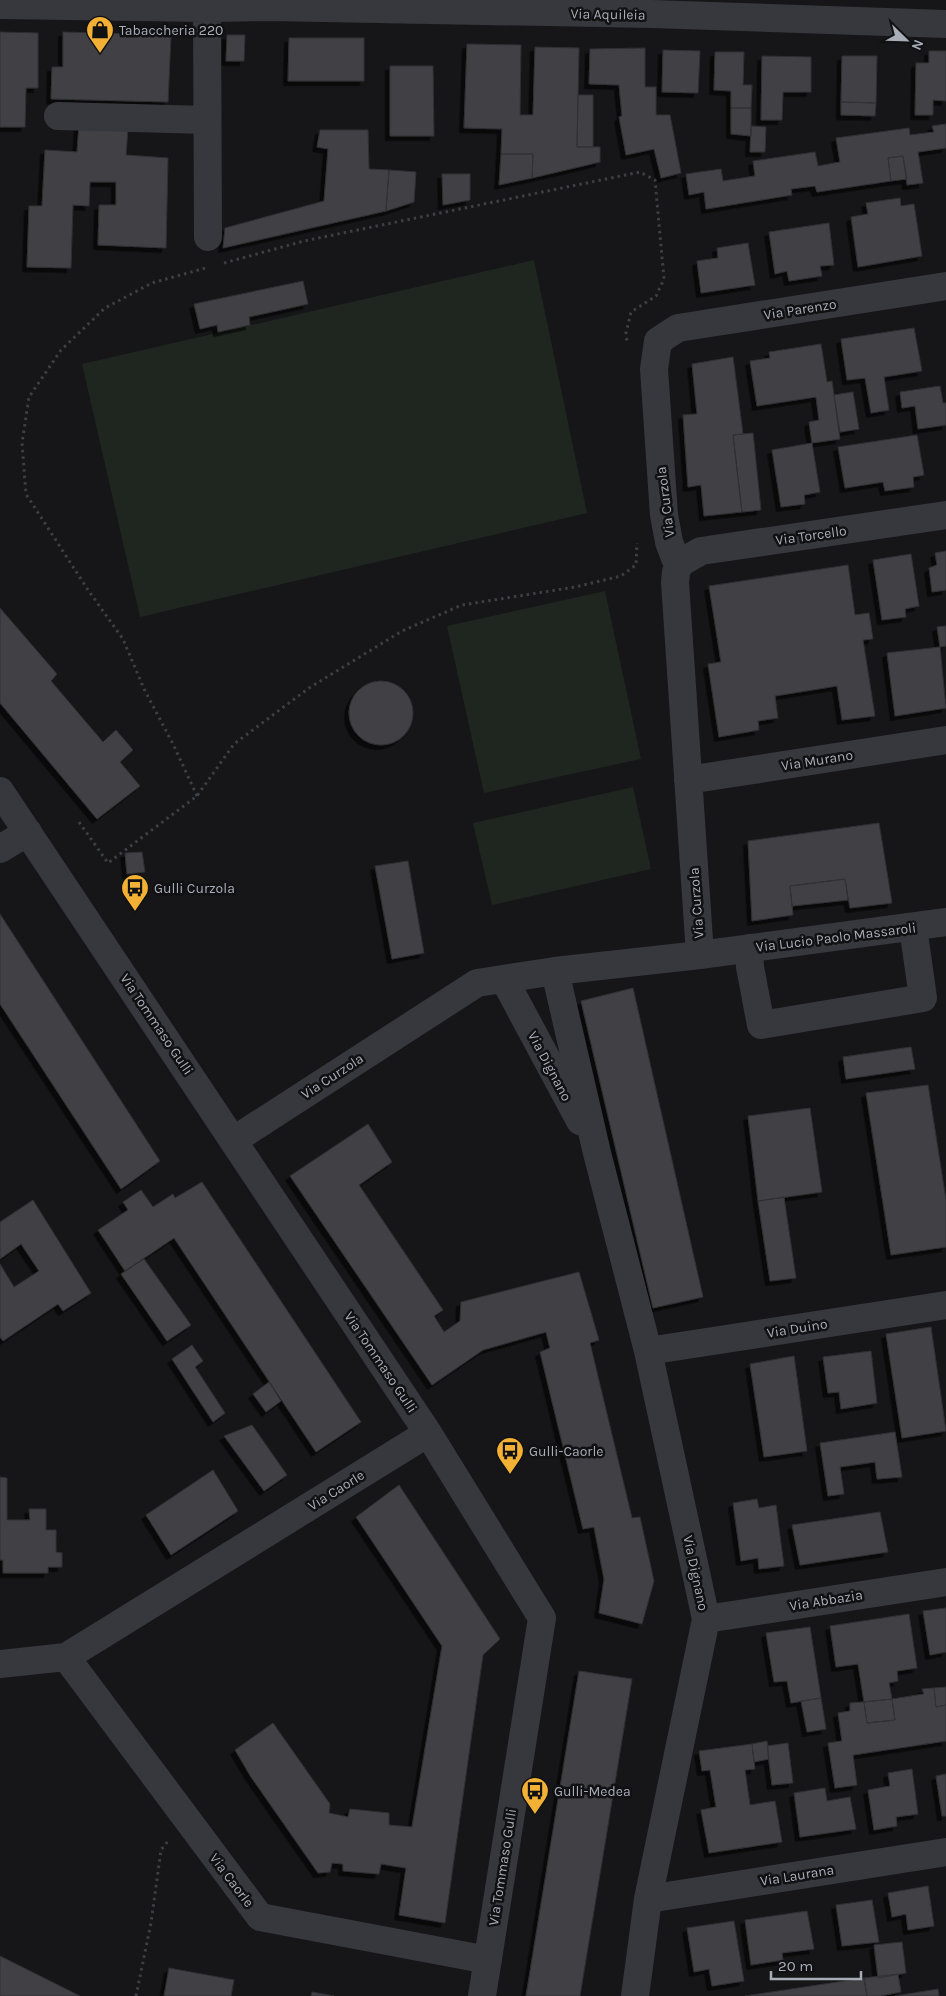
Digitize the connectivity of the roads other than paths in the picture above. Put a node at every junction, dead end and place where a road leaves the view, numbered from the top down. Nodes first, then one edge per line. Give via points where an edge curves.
1 (269, 4) edge
2 (0, 5) edge
3 (207, 8) junction
4 (946, 24) edge
5 (58, 116) dead end
6 (208, 120) junction
7 (208, 238) dead end
8 (946, 286) edge
9 (658, 341) joint
10 (946, 515) edge
11 (680, 563) junction
12 (946, 740) edge
13 (688, 780) junction
14 (0, 791) edge
15 (28, 832) junction
16 (0, 849) edge
17 (946, 922) edge
18 (913, 927) junction
19 (725, 952) junction
20 (555, 971) junction
21 (504, 979) junction
22 (234, 1140) junction
23 (597, 1153) junction
24 (946, 1304) edge
25 (648, 1351) junction
26 (428, 1433) junction
27 (946, 1582) edge
28 (706, 1619) junction
29 (66, 1657) junction
30 (0, 1664) edge
31 (946, 1852) edge
32 (648, 1899) junction
33 (488, 1960) junction
34 (482, 1996) edge
35 (635, 1996) edge

1 - 3 street, Via Aquileia
1 - 4 street, Via Aquileia
2 - 3 street, Via Aquileia
3 - 6 street
5 - 6 street
6 - 7 street
8 - 9 street, Via Parenzo via 678,328
9 - 11 street, Via Curzola via 654,369 664,515 675,558
10 - 11 street, Via Torcello via 701,551
11 - 13 street, Via Curzola via 675,582
12 - 13 street, Via Murano
13 - 19 street, Via Curzola
14 - 15 street, Via Tommaso Gulli
15 - 16 street
15 - 22 street, Via Tommaso Gulli
17 - 18 street, Via Lucio Paolo Massaroli
18 - 19 street, Via Lucio Paolo Massaroli
18 - 19 street via 923,998 761,1025 750,967
19 - 20 street, Via Curzola
20 - 21 street, Via Curzola
20 - 23 street, Via Dignano
21 - 22 street, Via Curzola via 477,983
21 - 23 street, Via Dignano
22 - 26 street, Via Tommaso Gulli
23 - 25 street, Via Dignano
24 - 25 street, Via Duino
25 - 28 street, Via Dignano
26 - 29 street, Via Caorle
26 - 33 street, Via Tommaso Gulli via 542,1618
27 - 28 street, Via Abbazia
28 - 32 street, Via Dignano
29 - 30 street, Via Caorle
29 - 33 street, Via Caorle via 260,1916
31 - 32 street, Via Laurana
32 - 35 street, Via Dignano
33 - 34 street, Via Tommaso Gulli

